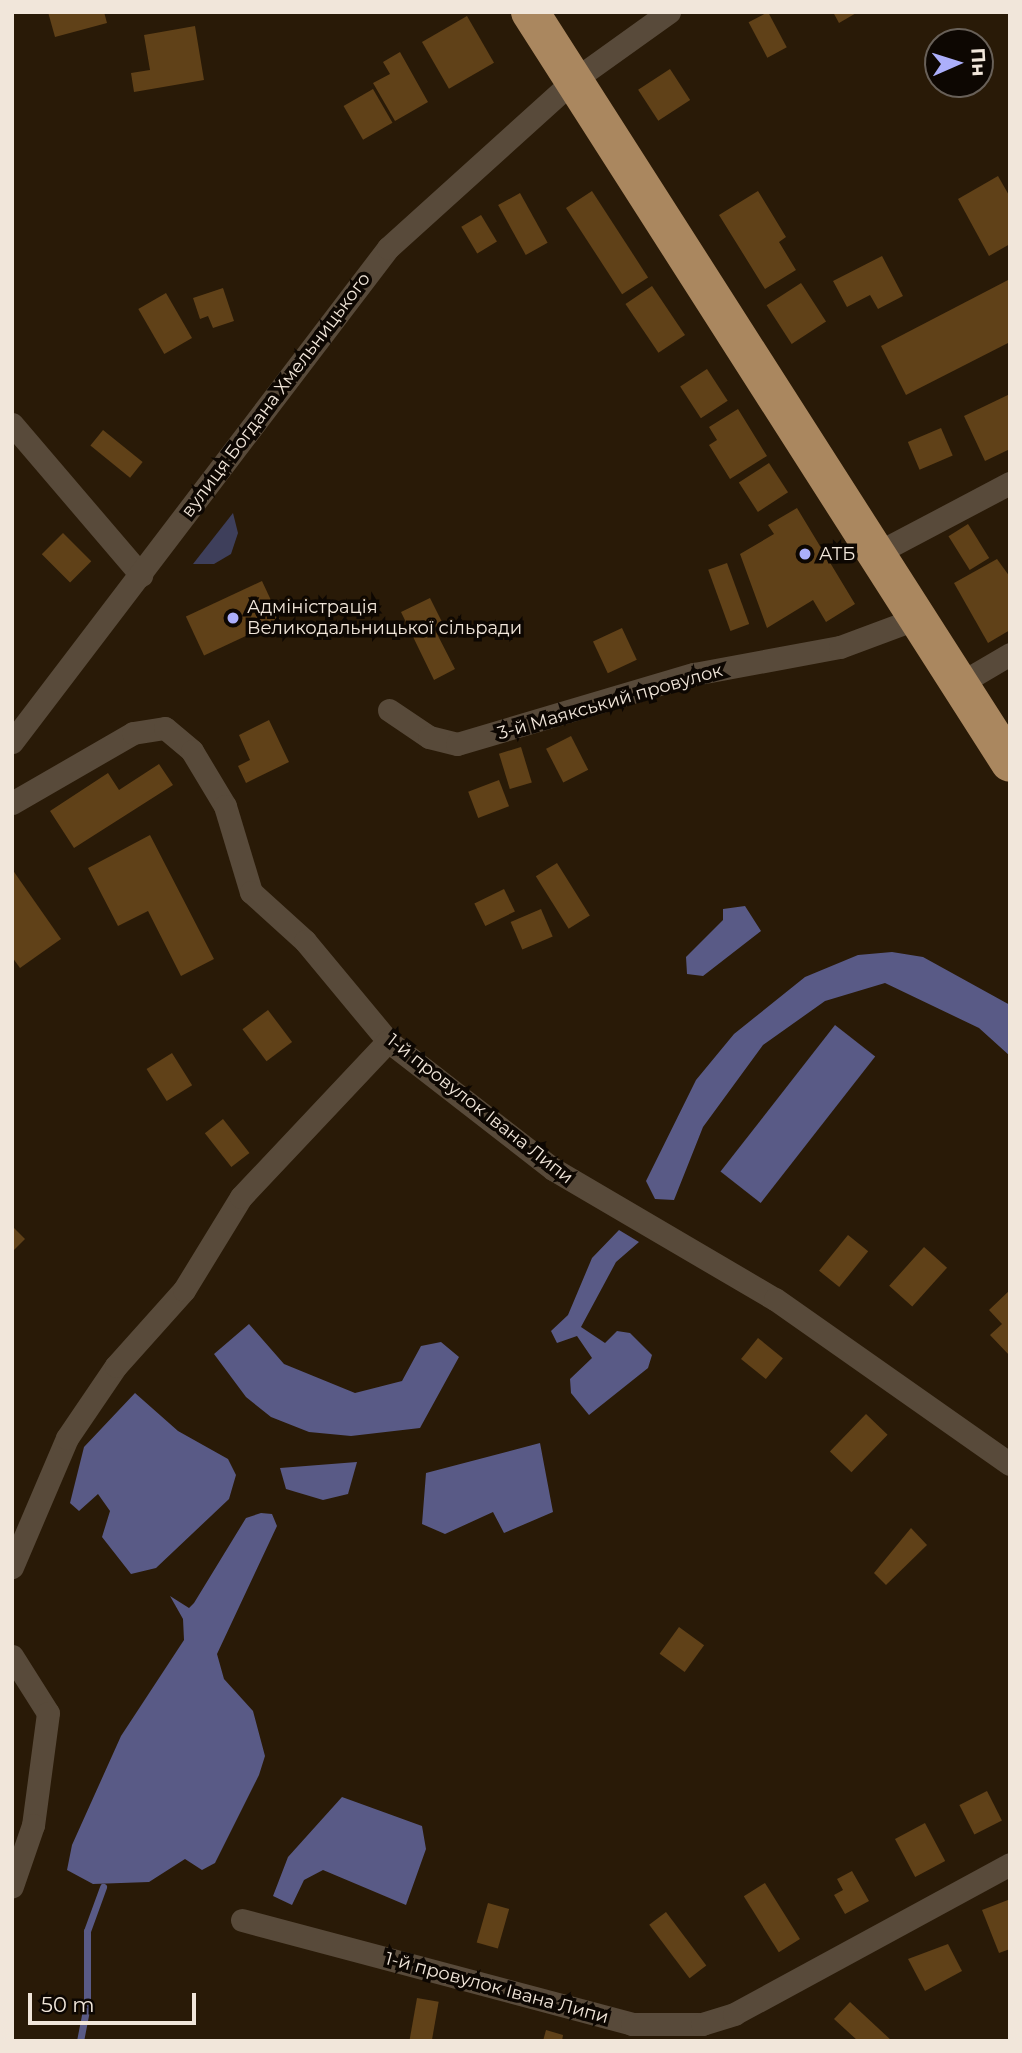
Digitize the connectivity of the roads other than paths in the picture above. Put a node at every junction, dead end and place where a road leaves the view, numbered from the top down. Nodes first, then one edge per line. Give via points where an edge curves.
1 (530, 12) edge
2 (669, 12) edge
3 (575, 80) junction
4 (12, 424) edge
5 (1010, 483) edge
6 (877, 553) junction
7 (141, 575) junction
8 (918, 618) junction
9 (1010, 654) edge
10 (959, 684) junction
11 (389, 709) dead end
12 (12, 742) edge
13 (1010, 763) edge
14 (12, 803) edge
15 (388, 1041) junction
16 (1010, 1464) edge
17 (12, 1567) edge
18 (12, 1656) edge
19 (1010, 1864) edge
20 (12, 1886) edge
21 (242, 1920) dead end

1 - 3 highway
2 - 3 street, вулиця Богдана Хмельницького
3 - 6 highway
3 - 7 street, вулиця Богдана Хмельницького via 466,173 366,274
4 - 7 street
5 - 6 street
6 - 8 highway
7 - 12 street, вулиця Богдана Хмельницького
8 - 10 highway
8 - 11 street, 3-й Маякський провулок via 841,647 694,674 457,744 429,737
9 - 10 street
10 - 13 highway
14 - 15 street, 1-й провулок Івана Липи via 133,733 165,728 192,751 225,806 251,892 305,941
15 - 16 street, 1-й провулок Івана Липи via 606,1204 775,1299
15 - 17 street via 242,1197 184,1290 116,1366 67,1438
18 - 20 street via 48,1713 33,1825
19 - 21 street, 1-й провулок Івана Липи via 734,2014 702,2024 632,2024

